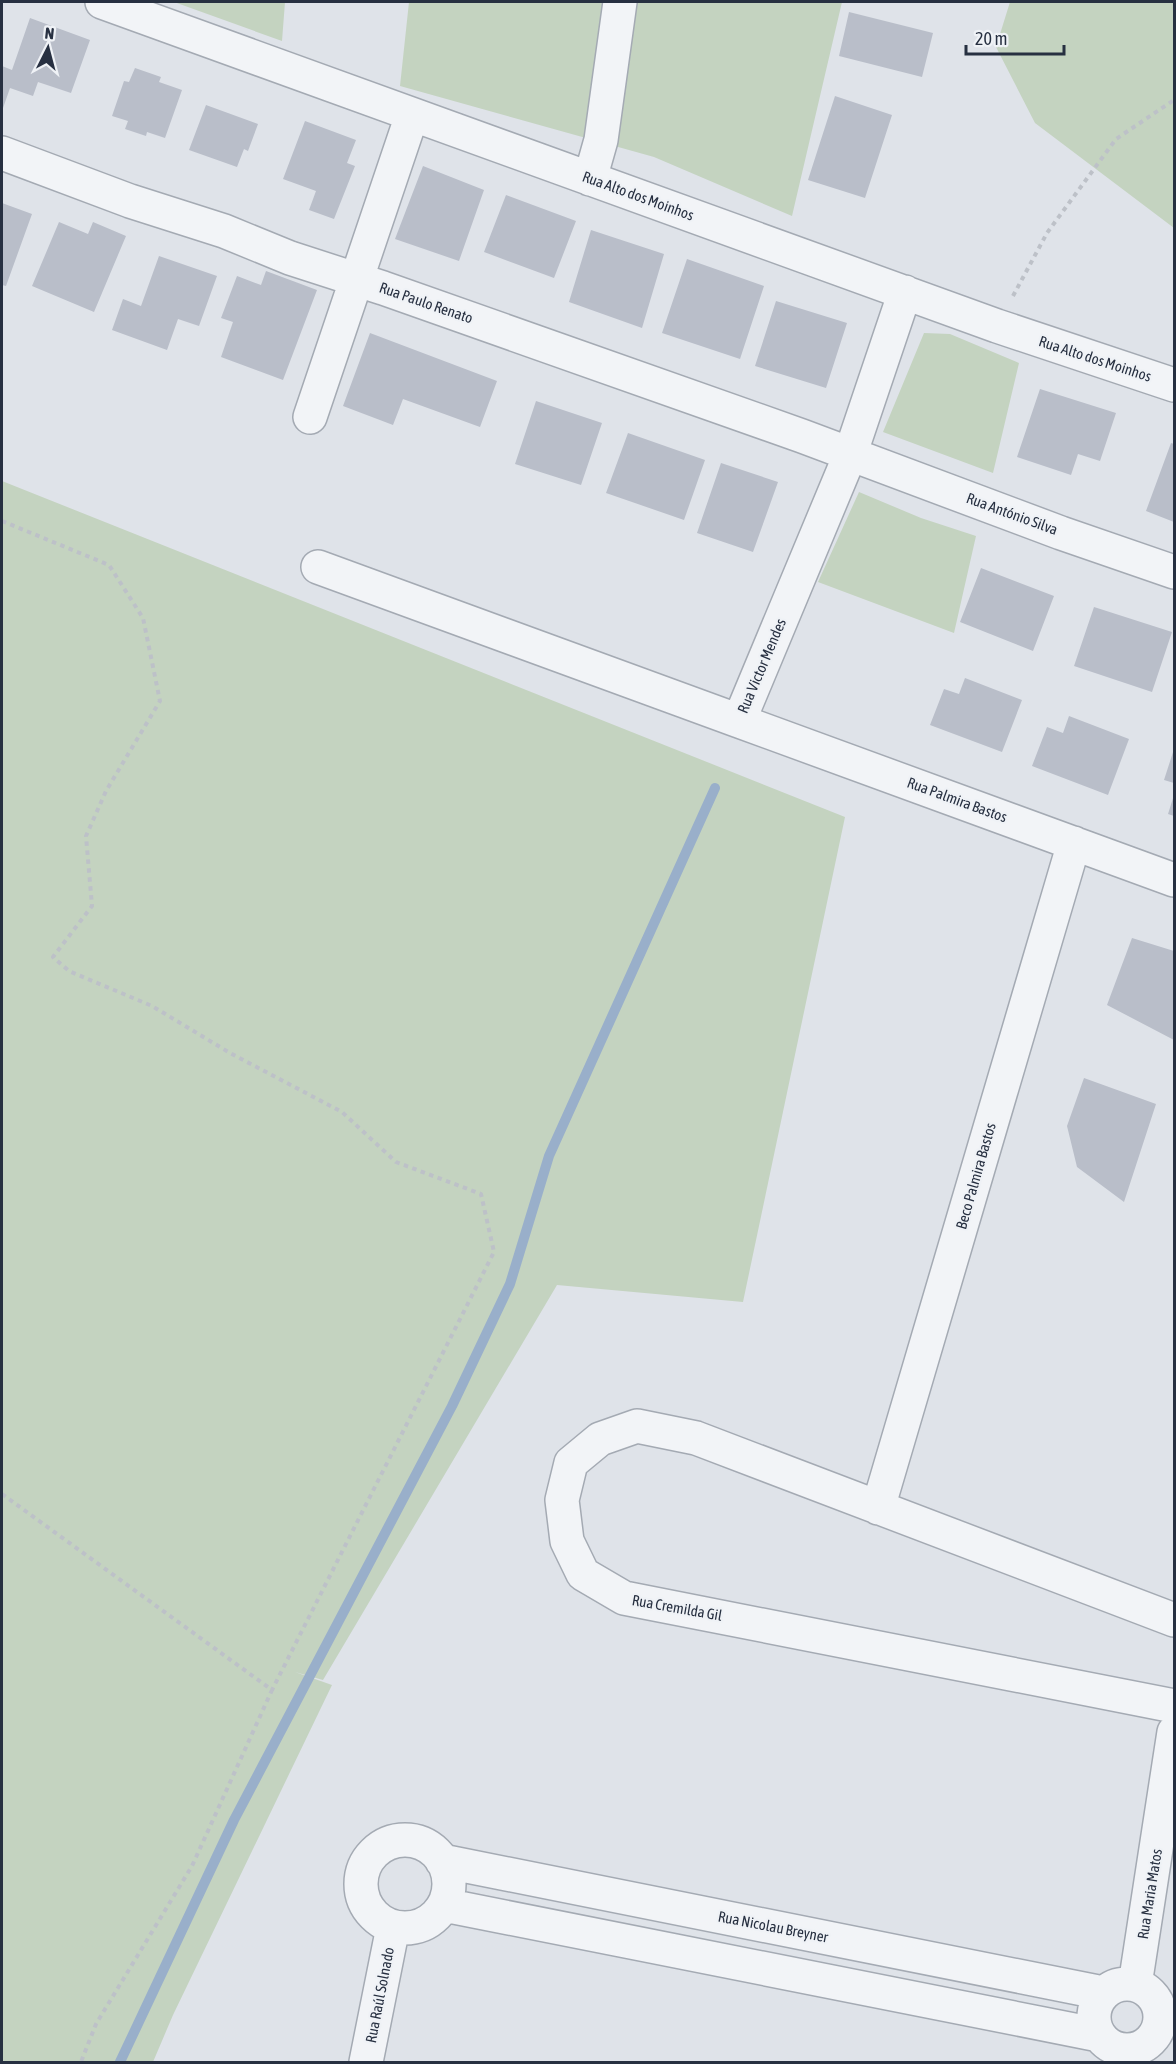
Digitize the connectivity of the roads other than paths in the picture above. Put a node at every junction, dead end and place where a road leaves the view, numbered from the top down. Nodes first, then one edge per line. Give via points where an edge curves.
1 (102, 2) edge
2 (620, 2) edge
3 (412, 115) junction
4 (2, 153) edge
5 (590, 179) junction
6 (356, 278) junction
7 (905, 292) junction
8 (1174, 385) edge
9 (310, 417) dead end
10 (850, 455) junction
11 (318, 567) dead end
12 (1174, 572) edge
13 (740, 721) junction
14 (1074, 843) junction
15 (1174, 880) edge
16 (878, 1508) junction
17 (1174, 1620) edge
18 (1174, 1706) edge
19 (1174, 1732) edge
20 (442, 1861) junction
21 (444, 1905) junction
22 (393, 1927) junction
23 (1103, 1993) junction
24 (1156, 2000) edge
25 (1135, 2045) edge
26 (366, 2062) edge

1 - 3 street, Rua Alto dos Moinhos
2 - 5 street via 601,141
3 - 5 street, Rua Alto dos Moinhos
3 - 6 street
4 - 6 street, Rua Paulo Renato via 290,258
5 - 7 street, Rua Alto dos Moinhos
6 - 9 street
6 - 10 street, Rua Paulo Renato
7 - 8 street, Rua Alto dos Moinhos
7 - 10 street, Rua Victor Mendes
10 - 12 street, Rua António Silva
10 - 13 street, Rua Victor Mendes
11 - 13 street, Rua Victor Mendes
13 - 14 street, Rua Palmira Bastos
14 - 15 street, Rua Palmira Bastos
14 - 16 street, Beco Palmira Bastos
16 - 17 street, Rua Cremilda Gil
16 - 18 street, Rua Cremilda Gil via 696,1438 637,1426 600,1439 571,1463 562,1500 567,1541 583,1575 624,1598
19 - 24 street, Rua Maria Matos
20 - 21 street via 449,1883
20 - 22 street via 433,1850 407,1840 393,1842 370,1858 363,1871 363,1899 370,1911
20 - 23 street, Rua Nicolau Breyner
21 - 22 street via 422,1925
21 - 25 street
22 - 26 street, Rua Raúl Solnado
23 - 24 street via 1124,1983
23 - 25 street via 1094,2013 1094,2025
24 - 25 street via 1161,2017

